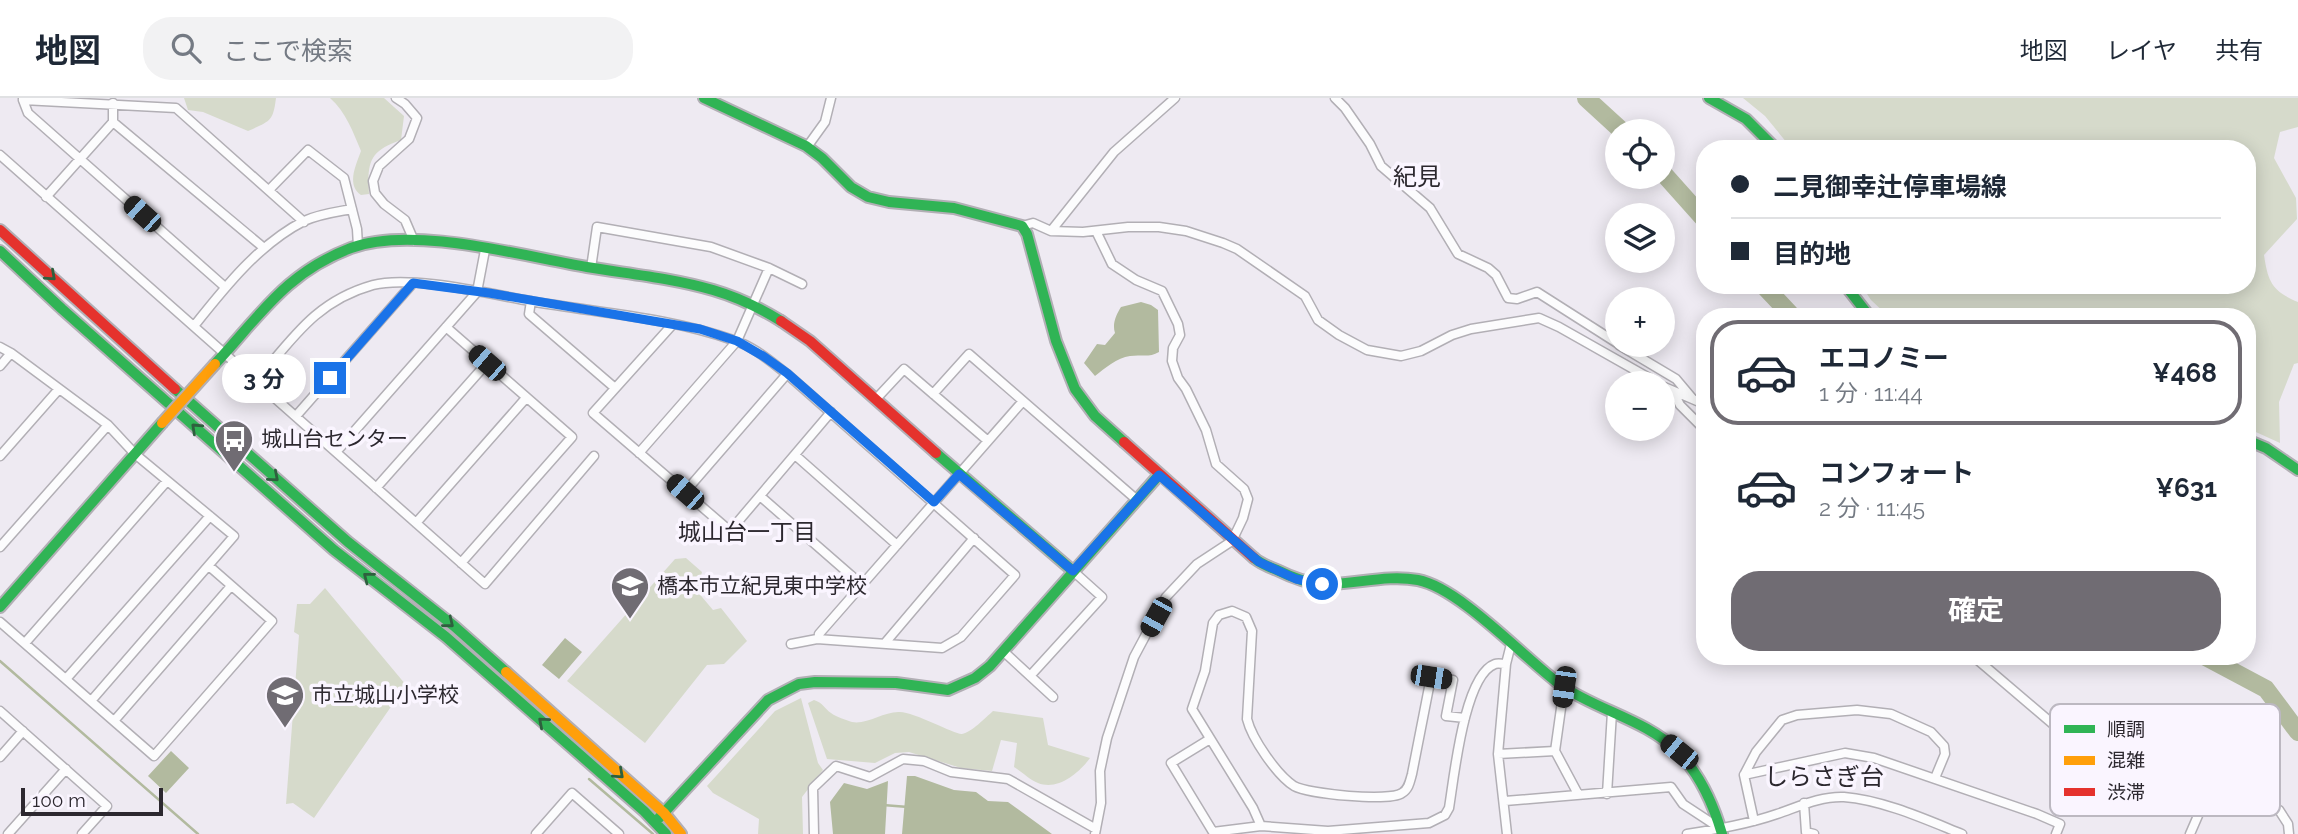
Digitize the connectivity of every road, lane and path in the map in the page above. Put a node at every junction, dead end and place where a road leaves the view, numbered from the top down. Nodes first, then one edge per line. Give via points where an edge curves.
1 (396, 98) edge
2 (704, 98) edge
3 (831, 98) edge
4 (1175, 98) edge
5 (1335, 98) edge
6 (1709, 98) edge
7 (23, 99) edge
8 (113, 103) junction
9 (113, 122) junction
10 (1767, 140) edge
11 (807, 147) junction
12 (0, 155) edge
13 (80, 159) junction
14 (269, 191) junction
15 (46, 198) junction
16 (352, 209) junction
17 (304, 222) junction
18 (1022, 226) junction
19 (0, 230) edge
20 (1051, 231) junction
21 (1096, 231) junction
22 (414, 241) junction
23 (358, 246) junction
24 (264, 248) junction
25 (485, 250) junction
26 (0, 251) edge
27 (591, 268) junction
28 (769, 268) junction
29 (413, 283) junction
30 (803, 284) dead end
31 (225, 287) junction
32 (477, 292) junction
33 (1852, 294) edge
34 (531, 301) junction
35 (753, 305) junction
36 (1863, 308) edge
37 (673, 324) junction
38 (194, 326) junction
39 (446, 327) junction
40 (1605, 336) edge
41 (737, 341) junction
42 (0, 347) edge
43 (11, 353) junction
44 (225, 354) junction
45 (1640, 357) edge
46 (487, 363) junction
47 (0, 366) edge
48 (1636, 371) edge
49 (787, 373) junction
50 (257, 380) junction
51 (60, 388) junction
52 (615, 388) junction
53 (1675, 392) edge
54 (933, 394) junction
55 (1675, 395) edge
56 (526, 397) junction
57 (1692, 398) junction
58 (876, 399) junction
59 (1696, 400) edge
60 (1023, 401) junction
61 (831, 412) junction
62 (296, 416) junction
63 (1696, 421) edge
64 (108, 425) junction
65 (988, 441) junction
66 (2256, 444) edge
67 (336, 452) junction
68 (639, 453) junction
69 (135, 454) junction
70 (795, 454) junction
71 (0, 456) edge
72 (594, 456) dead end
73 (2298, 470) edge
74 (959, 474) junction
75 (1159, 475) junction
76 (167, 481) junction
77 (376, 488) junction
78 (685, 492) junction
79 (760, 496) junction
80 (1137, 500) junction
81 (934, 502) junction
82 (210, 516) junction
83 (416, 523) junction
84 (974, 538) junction
85 (1233, 541) junction
86 (897, 545) junction
87 (0, 547) edge
88 (461, 563) junction
89 (208, 566) junction
90 (1073, 571) junction
91 (862, 585) junction
92 (231, 586) junction
93 (0, 607) edge
94 (0, 622) edge
95 (819, 634) dead end
96 (25, 643) junction
97 (884, 643) junction
98 (791, 644) dead end
99 (1511, 645) junction
100 (1003, 651) junction
101 (1506, 664) junction
102 (1984, 665) edge
103 (1030, 676) junction
104 (66, 679) junction
105 (1564, 687) junction
106 (1053, 697) dead end
107 (91, 701) junction
108 (0, 711) edge
109 (1612, 712) junction
110 (1465, 718) junction
111 (114, 721) junction
112 (2050, 722) edge
113 (23, 731) junction
114 (1210, 739) junction
115 (1555, 751) junction
116 (1498, 754) junction
117 (0, 757) edge
118 (66, 769) junction
119 (1744, 775) junction
120 (1935, 778) junction
121 (1607, 793) junction
122 (1578, 794) junction
123 (1505, 802) junction
124 (1804, 803) junction
125 (2280, 812) edge
126 (2198, 816) edge
127 (660, 818) junction
128 (1754, 821) junction
129 (1261, 826) junction
130 (1240, 831) edge
131 (1283, 831) edge
132 (1095, 832) edge
133 (1328, 832) edge
134 (1721, 832) edge
135 (615, 833) edge
136 (8, 834) edge
137 (82, 834) edge
138 (536, 834) edge
139 (666, 834) edge
140 (681, 834) edge
141 (814, 834) edge
142 (1507, 834) edge
143 (1688, 834) edge
144 (1814, 834) edge
145 (1962, 834) edge
146 (2056, 834) edge
147 (2190, 834) edge
148 (2289, 834) edge

1 - 22 street via 416,118 409,139 379,166 373,181 384,204 405,219
2 - 11 street
3 - 11 street via 825,121
4 - 20 street via 1114,152
5 - 40 street via 1381,166 1430,208 1458,254 1496,275 1508,298 1537,292
6 - 10 street via 1729,107
7 - 8 street
7 - 13 street via 28,113
8 - 9 street
8 - 14 street via 176,108
9 - 13 street
9 - 24 street
11 - 18 street via 856,192 871,198 953,207
12 - 15 street
13 - 15 street
13 - 31 street
14 - 16 street via 308,150 344,178
14 - 17 street
15 - 38 street
16 - 17 street
16 - 23 street
17 - 24 street
18 - 20 street via 1033,223
18 - 75 street via 1075,389 1095,416
19 -> 127 street via 348,542 454,626
20 - 21 street
21 - 48 street via 1159,227 1237,249 1305,296 1318,320 1367,350 1401,356 1471,329 1539,318
21 - 85 street via 1112,264 1162,291 1178,324 1180,335 1172,361 1178,378 1206,430 1216,464 1244,489 1248,499
22 - 23 street
22 - 25 street
23 - 44 street via 319,263 278,293
24 - 31 street
25 - 27 street
25 - 32 street
127 -> 26 street via 446,637 334,550
27 - 28 street via 597,227 711,247
27 - 35 street via 712,290
28 - 30 street
28 - 35 street
29 - 32 street
29 - 50 street via 375,284 340,297 309,318
29 - 62 street
31 - 38 street
32 - 34 street
32 - 39 street
33 - 36 street
34 - 37 street
34 - 52 street via 529,314
35 - 41 street
35 - 58 street via 810,341
37 - 41 street
37 - 52 street
38 - 44 street
39 - 46 street
39 - 67 street
41 - 49 street
41 - 68 street
42 - 43 street
43 - 47 street
43 - 51 street
44 - 50 street
44 - 69 street, bridge
45 - 57 street via 1676,379
46 - 56 street
46 - 77 street
49 - 61 street
49 - 78 street
50 - 62 street
51 - 64 street
51 - 71 street
52 - 68 street via 593,413
53 - 57 street
54 - 58 street via 904,369
54 - 60 street via 969,354
54 - 65 street
55 - 63 street
56 - 83 street
56 - 88 street via 572,437
57 - 59 street
58 - 74 street
60 - 65 street
60 - 80 street
61 - 70 street
61 - 81 street
62 - 67 street
64 - 69 street
64 - 87 street
65 - 74 street
66 - 73 street
67 - 77 street
68 - 78 street
69 - 76 street
69 - 93 street
70 - 79 street
70 - 86 street
72 - 88 street via 485,584
74 - 81 street
74 - 90 street
75 - 80 street
75 - 85 street
76 - 82 street
76 - 96 street
77 - 83 street
78 - 79 street via 730,531
79 - 91 street
80 - 90 street
81 - 84 street
81 - 86 street
82 - 89 street via 234,537
82 - 104 street
83 - 88 street
84 - 97 street
84 - 97 street via 1015,575 961,637 942,648
85 - 99 street via 1259,562 1296,579 1322,584 1388,578 1436,586
85 - 132 street via 1197,564 1166,597 1134,657 1107,738
86 - 91 street
89 - 92 street
89 - 107 street
90 - 100 street
90 - 103 street via 1102,597
91 - 95 street
92 - 111 street
92 - 111 street via 272,621 154,756
94 - 96 street
96 - 104 street
97 - 98 street via 817,639
99 - 101 street
99 - 105 street
100 - 103 street
100 - 127 street via 975,678 948,690 896,684 799,684 768,700
101 - 110 street via 1494,664 1477,682
101 - 116 street
102 - 112 street
103 - 106 street
104 - 107 street
105 - 109 street
105 - 115 street
107 - 111 street
108 - 113 street
109 - 121 street
109 - 134 street via 1679,752 1705,788
110 - 114 street via 1446,716 1453,680 1431,677 1408,788 1393,797 1301,789 1282,775 1250,729 1252,631 1246,617 1232,611 1219,615 1213,623 1205,671 1192,709
110 - 133 street via 1445,815 1429,822
113 - 117 street
113 - 118 street
114 - 129 street
114 - 130 street via 1171,764 1213,832
115 - 116 street
115 - 122 street
116 - 123 street
118 - 136 street
118 - 137 street via 107,806
119 - 120 street via 1845,753
119 - 120 street via 1782,720 1857,710 1891,714 1931,732 1945,754
119 - 128 street
120 - 146 street via 2060,824
121 - 122 street
121 - 134 street via 1671,787 1683,804
122 - 123 street
123 - 142 street
124 - 128 street
124 - 144 street via 1806,832
124 - 145 street via 1842,797 1866,801
125 - 148 street
126 - 147 street
127 - 139 street
127 - 140 street
128 - 134 street
129 - 130 street
129 - 131 street
131 - 133 street
132 - 141 street via 1008,779 951,772 924,761 903,759 870,777 836,766 813,788
134 - 143 street
135 - 138 street via 572,793

